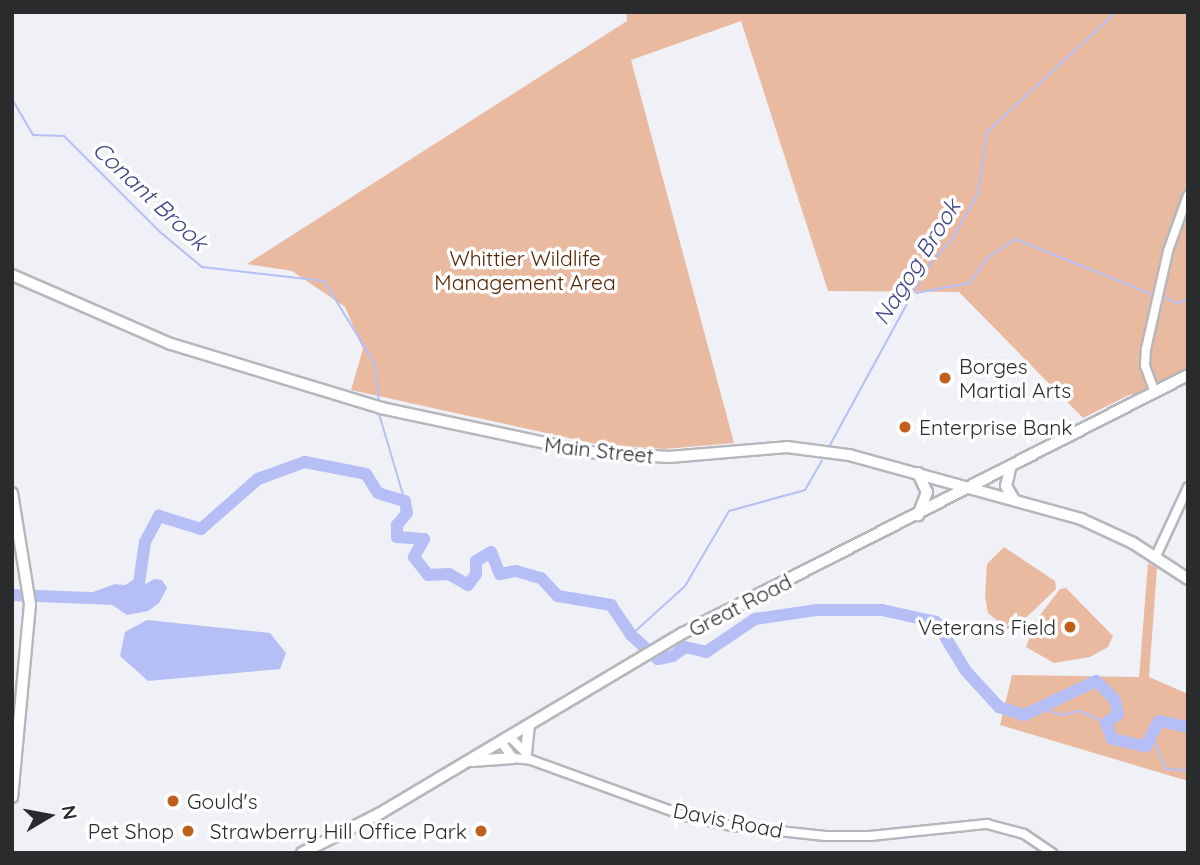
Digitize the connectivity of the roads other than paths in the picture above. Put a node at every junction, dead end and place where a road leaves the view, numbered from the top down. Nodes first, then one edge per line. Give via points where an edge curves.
1 (1188, 195) edge
2 (12, 275) edge
3 (1188, 375) edge
4 (1155, 393) junction
5 (1010, 469) junction
6 (918, 473) junction
7 (974, 487) junction
8 (1188, 487) edge
9 (12, 493) edge
10 (1013, 498) junction
11 (918, 515) junction
12 (1156, 556) junction
13 (1188, 579) edge
14 (528, 726) junction
15 (506, 739) junction
16 (528, 756) junction
17 (513, 758) junction
18 (470, 761) junction
19 (12, 797) edge
20 (302, 853) edge
21 (1052, 853) edge

1 - 4 street via 1168,251 1146,349 1145,366
2 - 6 main road, Main Street via 171,344 227,363 381,408 488,433 588,452 654,457 803,448
3 - 4 main road, Great Road
4 - 5 main road, Great Road
5 - 7 main road, Great Road
5 - 10 main road via 1006,486
6 - 7 main road, Main Street
6 - 11 main road via 927,492
7 - 10 main road, Main Street
7 - 11 main road, Great Road
8 - 12 street
9 - 19 street via 30,604
10 - 12 main road, Main Street via 1106,529
11 - 14 main road, Great Road via 655,649
12 - 13 main road, Main Street
14 - 15 main road, Great Road
14 - 16 main road
15 - 16 street, Davis Road
15 - 17 street
15 - 18 main road, Great Road
16 - 17 street, Davis Road
16 - 21 street, Davis Road via 686,816 733,825 858,836 988,824 1024,834
17 - 18 main road
18 - 20 main road, Great Road

